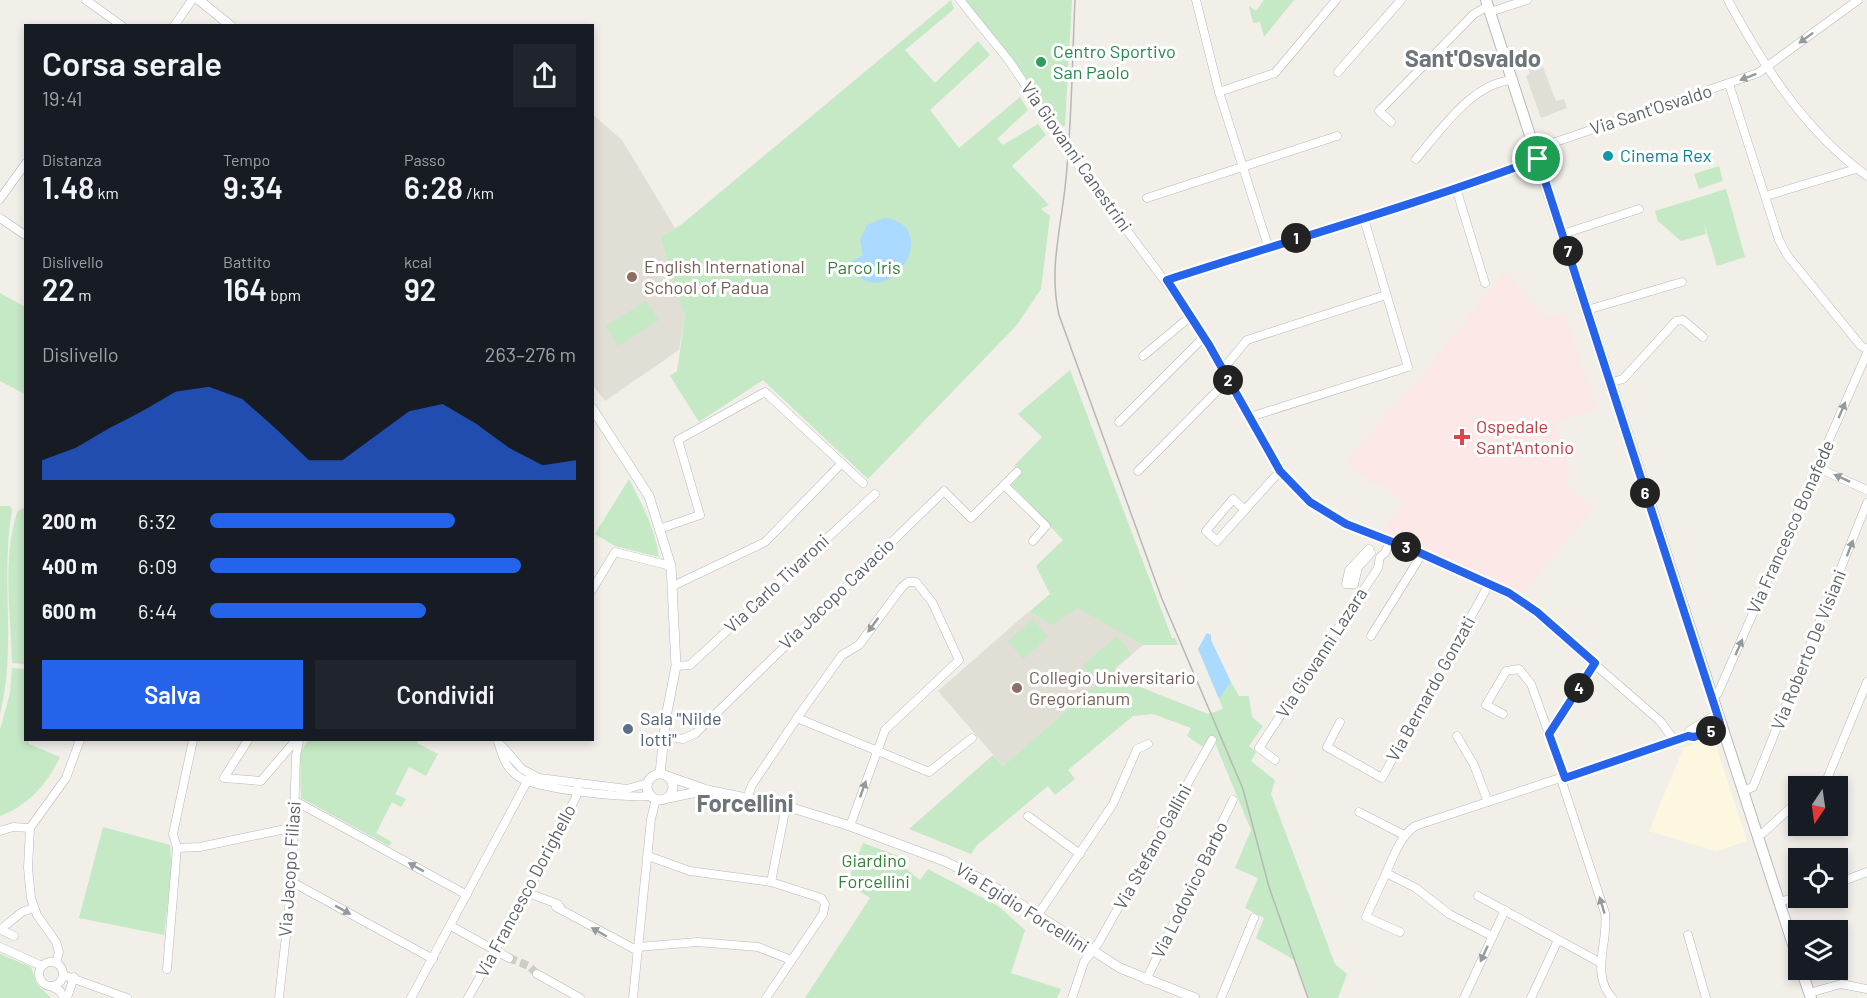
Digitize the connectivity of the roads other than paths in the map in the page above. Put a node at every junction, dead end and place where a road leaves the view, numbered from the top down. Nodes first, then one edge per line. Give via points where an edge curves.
1 (86, 0) edge
2 (192, 0) edge
3 (199, 0) edge
4 (960, 0) edge
5 (1196, 0) edge
6 (1336, 0) edge
7 (1401, 0) edge
8 (1527, 0) edge
9 (1728, 0) edge
10 (1858, 0) edge
11 (1845, 4) edge
12 (1488, 6) edge
13 (119, 24) edge
14 (175, 24) edge
15 (229, 24) edge
16 (1766, 68) junction
17 (1338, 72) dead end
18 (1513, 80) junction
19 (1729, 84) junction
20 (1219, 92) junction
21 (1390, 122) dead end
22 (1337, 136) dead end
23 (1537, 154) junction
24 (1416, 159) dead end
25 (24, 166) edge
26 (1244, 166) junction
27 (1857, 169) junction
28 (1867, 176) edge
29 (1456, 188) junction
30 (1766, 196) junction
31 (1147, 198) dead end
32 (0, 199) edge
33 (1639, 209) dead end
34 (0, 218) edge
35 (1364, 219) junction
36 (24, 234) edge
37 (1563, 234) junction
38 (1268, 246) junction
39 (1167, 280) junction
40 (1682, 282) dead end
41 (1485, 283) dead end
42 (1386, 295) junction
43 (1587, 310) junction
44 (1191, 316) junction
45 (1204, 337) junction
46 (1703, 337) dead end
47 (1867, 351) edge
48 (1143, 356) dead end
49 (1222, 369) junction
50 (1228, 380) junction
51 (1609, 383) junction
52 (594, 411) edge
53 (1250, 417) junction
54 (1119, 422) dead end
55 (842, 463) junction
56 (1818, 468) junction
57 (1138, 471) dead end
58 (1280, 471) junction
59 (1017, 472) dead end
60 (863, 483) dead end
61 (1004, 485) junction
62 (1867, 490) edge
63 (875, 494) dead end
64 (1867, 503) edge
65 (1245, 510) junction
66 (659, 529) junction
67 (1373, 535) junction
68 (1033, 541) dead end
69 (1390, 541) junction
70 (1374, 553) junction
71 (1422, 554) junction
72 (671, 566) junction
73 (1489, 584) junction
74 (674, 586) junction
75 (594, 587) edge
76 (1371, 636) dead end
77 (1595, 663) junction
78 (676, 666) junction
79 (1867, 682) edge
80 (1713, 698) junction
81 (1503, 714) dead end
82 (797, 718) junction
83 (1340, 722) dead end
84 (1720, 722) junction
85 (1549, 734) junction
86 (664, 736) junction
87 (1457, 736) dead end
88 (1688, 736) junction
89 (972, 738) dead end
90 (1212, 740) dead end
91 (80, 741) edge
92 (193, 741) edge
93 (247, 741) edge
94 (297, 741) edge
95 (298, 741) edge
96 (500, 741) edge
97 (1675, 741) junction
98 (1148, 744) dead end
99 (877, 752) junction
100 (1275, 760) dead end
101 (660, 773) junction
102 (1828, 776) edge
103 (670, 777) junction
104 (530, 778) junction
105 (1563, 778) junction
106 (648, 783) junction
107 (578, 786) junction
108 (706, 790) junction
109 (1743, 791) junction
110 (658, 798) junction
111 (747, 798) junction
112 (1233, 800) dead end
113 (295, 801) junction
114 (1488, 802) junction
115 (786, 806) junction
116 (1788, 810) edge
117 (1359, 812) dead end
118 (1028, 816) dead end
119 (850, 826) junction
120 (295, 827) junction
121 (30, 828) junction
122 (0, 831) edge
123 (1758, 834) junction
124 (1404, 835) junction
125 (177, 848) junction
126 (1080, 854) junction
127 (648, 856) junction
128 (1867, 872) edge
129 (1386, 873) junction
130 (1848, 879) edge
131 (292, 882) junction
132 (771, 882) junction
133 (533, 894) junction
134 (467, 895) junction
135 (1478, 896) dead end
136 (1788, 899) edge
137 (1780, 902) junction
138 (33, 908) junction
139 (1505, 910) junction
140 (1037, 916) junction
141 (1254, 918) dead end
142 (451, 926) junction
143 (1788, 928) edge
144 (1, 930) edge
145 (1400, 932) dead end
146 (1688, 935) dead end
147 (14, 936) dead end
148 (1492, 936) junction
149 (1557, 940) junction
150 (0, 946) edge
151 (638, 949) junction
152 (495, 951) junction
153 (1092, 952) junction
154 (509, 958) tunnel mouth
155 (433, 959) junction
156 (791, 960) junction
157 (56, 963) junction
158 (1601, 963) junction
159 (42, 966) junction
160 (166, 969) dead end
161 (537, 974) tunnel mouth
162 (63, 975) junction
163 (74, 977) junction
164 (1146, 980) junction
165 (1805, 980) edge
166 (51, 986) junction
167 (1867, 989) edge
168 (1810, 996) edge
169 (1190, 997) edge
170 (66, 998) edge
171 (127, 998) edge
172 (279, 998) edge
173 (411, 998) edge
174 (468, 998) edge
175 (580, 998) edge
176 (633, 998) edge
177 (766, 998) edge
178 (1072, 998) edge
179 (1221, 998) edge
180 (1464, 998) edge
181 (1531, 998) edge
182 (1612, 998) edge
183 (1706, 998) edge

1 - 13 street
2 - 14 street
3 - 15 street
4 - 39 street, Via Giovanni Canestrini via 1010,62 1096,190
5 - 20 street
6 - 20 street via 1275,73
7 - 17 street
8 - 12 street
9 - 16 street
10 - 11 street, Via Sant'Osvaldo
11 -> 16 street, Via Sant'Osvaldo
12 - 18 main road
12 - 21 street via 1474,14 1379,111
16 -> 19 street, Via Sant'Osvaldo
16 - 27 street via 1812,126
18 - 23 main road
18 - 24 street via 1500,82 1466,101
19 - 23 street, Via Sant'Osvaldo
19 - 30 street
20 - 26 street
22 - 26 street
23 - 29 street, Via Sant'Osvaldo
23 - 37 main road
25 - 32 street
26 - 31 street
26 - 38 street
27 - 28 street
27 - 30 street
29 - 35 street, Via Sant'Osvaldo
29 - 41 street
30 - 47 street via 1787,255
33 - 37 street
34 - 36 street
35 - 38 street, Via Sant'Osvaldo
35 - 42 street
37 - 43 main road
38 - 39 street, Via Sant'Osvaldo
39 - 44 street, Via Giovanni Canestrini
40 - 43 street
42 - 49 street via 1247,340
42 - 53 street via 1408,367
43 - 51 main road
44 - 45 street, Via Giovanni Canestrini
44 - 48 street
45 - 49 street, Via Giovanni Canestrini
45 - 54 street
46 - 51 street via 1683,320 1676,321 1623,379
56 -> 47 street, Via Francesco Bonafede
49 - 50 street, Via Giovanni Canestrini
50 - 53 street, Via Giovanni Canestrini
50 - 57 street
51 - 80 main road
52 - 66 street via 649,496
53 - 58 street, Via Giovanni Canestrini
55 - 60 street
55 - 66 street via 765,392 678,440 700,515
55 - 74 street via 765,542
62 -> 56 street
80 -> 56 street, Via Francesco Bonafede
58 - 65 street
58 - 67 street, Via Giovanni Canestrini via 1323,512
59 - 61 street, Via Jacopo Cavacio
61 - 68 street via 1046,526
61 - 86 street, Via Jacopo Cavacio via 971,518 944,491 696,733 682,739
63 - 78 street, Via Carlo Tivaroni via 690,665
109 -> 64 street, Via Roberto De Visiani via 1753,787
65 - 65 street via 1217,542 1206,531 1233,499
66 - 72 street
67 - 69 street, Via Giovanni Canestrini
67 - 70 street
69 - 70 street, Via Giovanni Lazara via 1385,553
69 - 71 street, Via Giovanni Canestrini
70 - 100 street, Via Giovanni Lazara via 1378,568 1259,748
71 - 73 street, Via Giovanni Canestrini
71 - 76 street
72 - 74 street
72 - 75 street via 615,552
73 - 77 street, Via Giovanni Canestrini via 1537,612
73 - 83 street, Via Bernardo Gonzati via 1382,778 1327,747
74 - 78 street
77 - 85 street
77 - 97 street, Via Giovanni Canestrini via 1660,721
78 - 86 street
79 - 102 street
80 - 84 main road
81 - 85 street via 1486,705 1506,671 1519,669 1531,684
82 - 99 street
99 -> 82 street via 892,721 959,660 933,602 919,584 911,582 902,587 859,645 842,655
82 - 111 street
84 - 88 street via 1711,731
84 - 88 street via 1689,731
84 - 109 main road
85 - 105 street
86 - 101 street
87 - 114 street via 1474,765
88 - 97 street
89 - 99 street via 929,772
90 - 153 street, Via Stefano Gallini
91 - 121 street via 66,778
92 - 125 street via 173,834
93 - 94 street, Via Jacopo Filiasi via 224,778 261,781
95 - 113 street, Via Jacopo Filiasi
96 - 104 street
97 - 105 street
98 - 126 street via 1137,749 1113,804
119 -> 99 street
101 - 103 street
101 - 106 street
103 - 108 street, Via Egidio Forcellini
103 - 110 street via 673,791
104 - 107 street
104 - 134 street
105 - 114 street
158 -> 105 street via 1605,913
106 - 107 street via 627,789
106 - 110 street
107 - 110 street
107 - 133 street, Via Francesco Dorighello
108 - 110 street, Via Egidio Forcellini
108 - 111 street, Via Egidio Forcellini
109 - 123 main road
110 - 127 street via 651,819
111 - 115 street, Via Egidio Forcellini
112 - 164 street, Via Lodovico Barbo
113 - 120 street, Via Jacopo Filiasi
134 -> 113 street
114 - 124 street via 1415,826
115 - 119 street, Via Egidio Forcellini
115 - 132 street
116 - 123 street
117 - 124 street
118 - 126 street
119 - 140 street, Via Egidio Forcellini via 964,870
120 - 125 street via 200,847
120 - 131 street, Via Jacopo Filiasi
121 - 122 street
121 - 138 street via 28,868
123 - 137 main road
124 - 129 street
125 - 160 street
126 - 140 street
127 - 132 street via 690,871
127 - 151 street
128 - 130 street
129 - 145 street via 1366,917
129 - 148 street via 1416,888 1449,914
131 -> 155 street
131 - 172 street, Via Jacopo Filiasi
132 - 156 street via 821,898 825,904 823,914
151 -> 133 street
133 - 152 street, Via Francesco Dorighello
134 - 142 street
135 - 139 street
136 - 137 street
137 - 143 main road
138 - 144 street
138 - 157 street via 56,942
139 - 148 street
139 - 149 street
140 - 153 street, Via Egidio Forcellini
141 - 179 street
142 - 152 street
142 - 155 street
144 - 147 street
146 - 183 street
148 -> 180 street
149 - 158 street
149 - 181 street
150 - 159 street
151 - 156 street via 697,942 758,947
151 - 176 street
152 - 154 street
152 - 174 street, Via Francesco Dorighello
153 - 164 street, Via Egidio Forcellini
153 - 178 street, Via Stefano Gallini via 1082,967
155 - 173 street
156 - 177 street
157 - 159 street
157 - 162 street
158 - 182 street via 1602,983
159 - 166 street via 40,978
161 - 175 street
162 - 163 street
162 - 166 street via 58,984
163 - 170 street
163 - 171 street
164 - 169 street, Via Egidio Forcellini
165 - 168 main road
166 - 170 street
167 - 168 street via 1841,984

